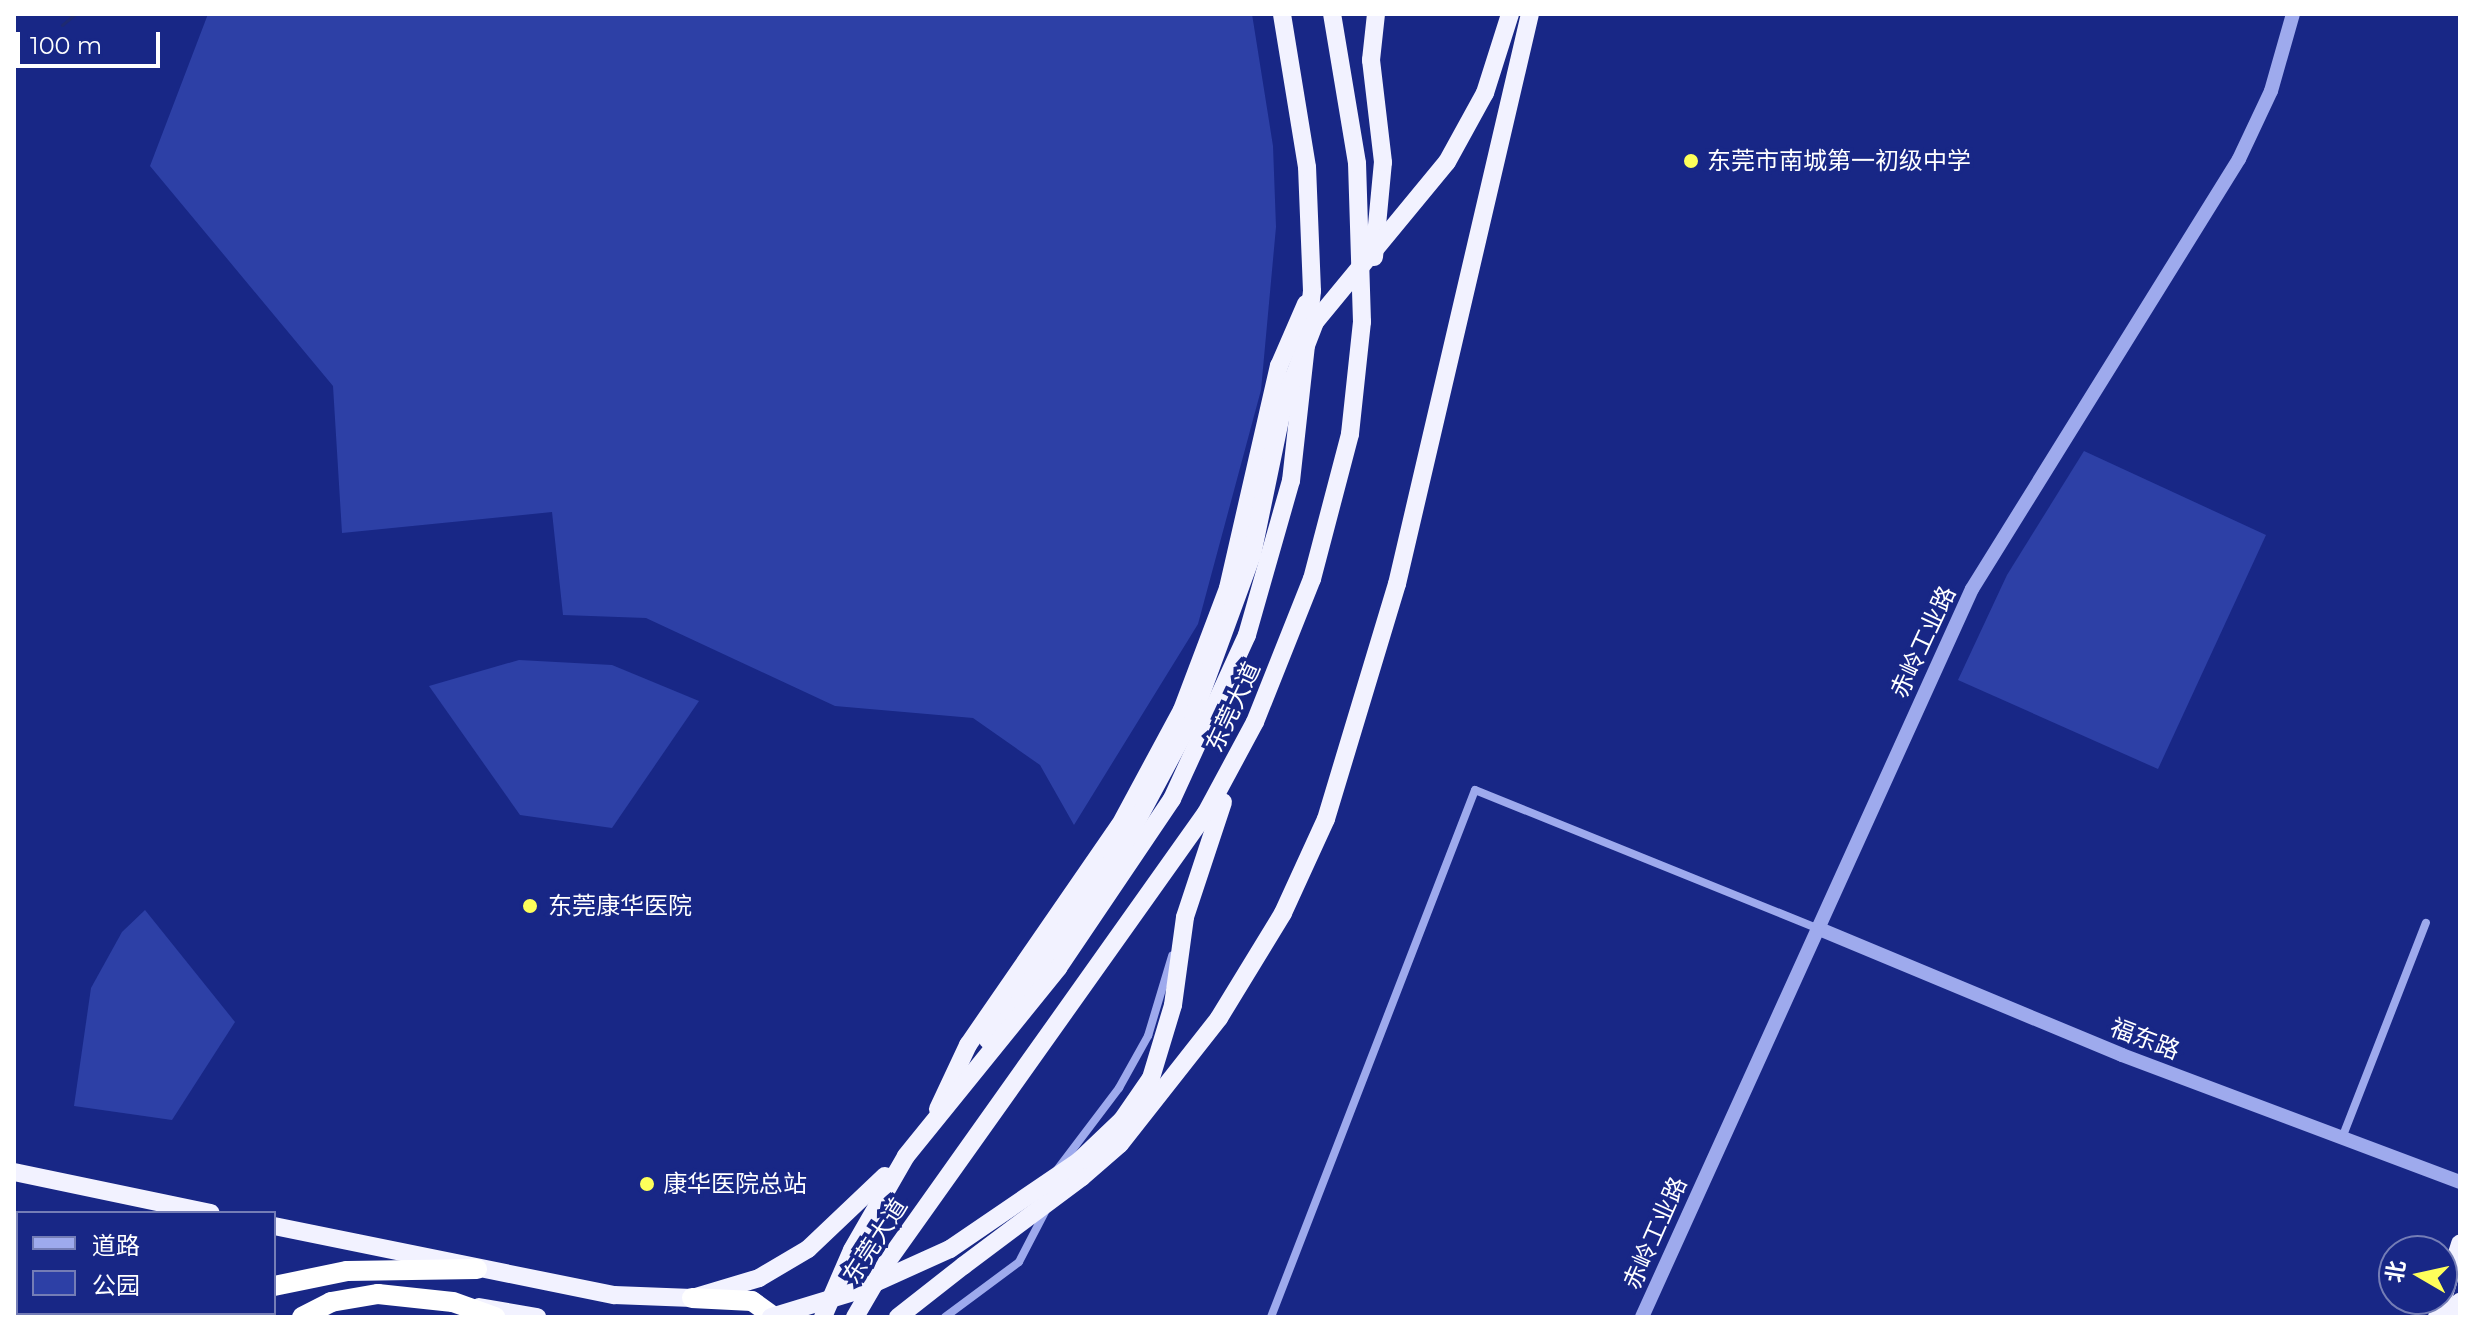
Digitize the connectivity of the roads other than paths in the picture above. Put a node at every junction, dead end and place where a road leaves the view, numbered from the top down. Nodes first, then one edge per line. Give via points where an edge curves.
1 (1282, 14) edge
2 (1332, 14) edge
3 (1376, 14) edge
4 (1510, 14) edge
5 (1530, 14) edge
6 (2293, 14) edge
7 (1312, 291) junction
8 (1362, 314) junction
9 (1255, 722) junction
10 (1185, 917) junction
11 (2426, 923) dead end
12 (1817, 928) junction
13 (1180, 1070) junction
14 (935, 1118) junction
15 (1122, 1120) junction
16 (922, 1135) junction
17 (2342, 1138) junction
18 (1080, 1169) junction
19 (14, 1172) edge
20 (2460, 1182) edge
21 (201, 1211) edge
22 (276, 1226) edge
23 (2460, 1244) edge
24 (477, 1269) junction
25 (276, 1286) edge
26 (692, 1298) junction
27 (331, 1302) junction
28 (453, 1302) junction
29 (2460, 1302) edge
30 (282, 1317) edge
31 (302, 1317) edge
32 (495, 1317) edge
33 (537, 1317) edge
34 (773, 1317) edge
35 (823, 1317) edge
36 (855, 1317) edge
37 (898, 1317) edge
38 (945, 1317) edge
39 (1271, 1317) edge
40 (1642, 1317) edge
41 (2437, 1317) edge
42 (2455, 1317) edge

1 - 7 highway, 东莞大道 via 1302,122
2 - 8 highway, 东莞大道 via 1357,163
3 - 8 highway via 1371,60 1383,177
4 - 14 highway, bridge via 1485,93 1447,162 1315,322 1283,405 1248,567 1193,716 1126,841
5 - 13 highway via 1400,569 1351,750 1283,913
6 - 12 street, 赤岭工业路 via 2271,91 2239,159 1984,563
7 - 14 highway via 1279,366 1228,588 1182,710 1120,825 968,1045
7 - 14 highway, 东莞大道 via 1291,481 1247,635 1220,703 1136,856 1058,968
8 - 9 highway, 东莞大道 via 1338,495
9 - 10 highway
9 - 36 highway, 东莞大道 via 1167,875 921,1214
10 - 15 highway via 1162,1047 1151,1078
10 - 38 street via 1148,1036 1119,1088 1057,1170 1034,1239 1019,1262
11 - 17 street
12 - 17 street, 福东路 via 2122,1055
12 - 39 street via 1475,790
12 - 40 street, 赤岭工业路
13 - 15 highway
13 - 18 highway via 1120,1144
14 - 16 highway, 东莞大道
15 - 18 highway
16 - 26 highway via 808,1249 759,1278
16 - 35 highway, 东莞大道 via 873,1210
17 - 20 street, 福东路
18 - 34 highway, bridge via 950,1249 857,1291
18 - 37 highway, bridge
19 - 21 highway
22 - 24 highway
23 - 41 highway
24 - 25 highway via 347,1271
24 - 26 highway via 614,1295
26 - 34 highway via 752,1301
27 - 28 highway via 378,1294
27 - 30 highway
27 - 31 highway
28 - 32 highway
28 - 33 highway
29 - 42 highway

